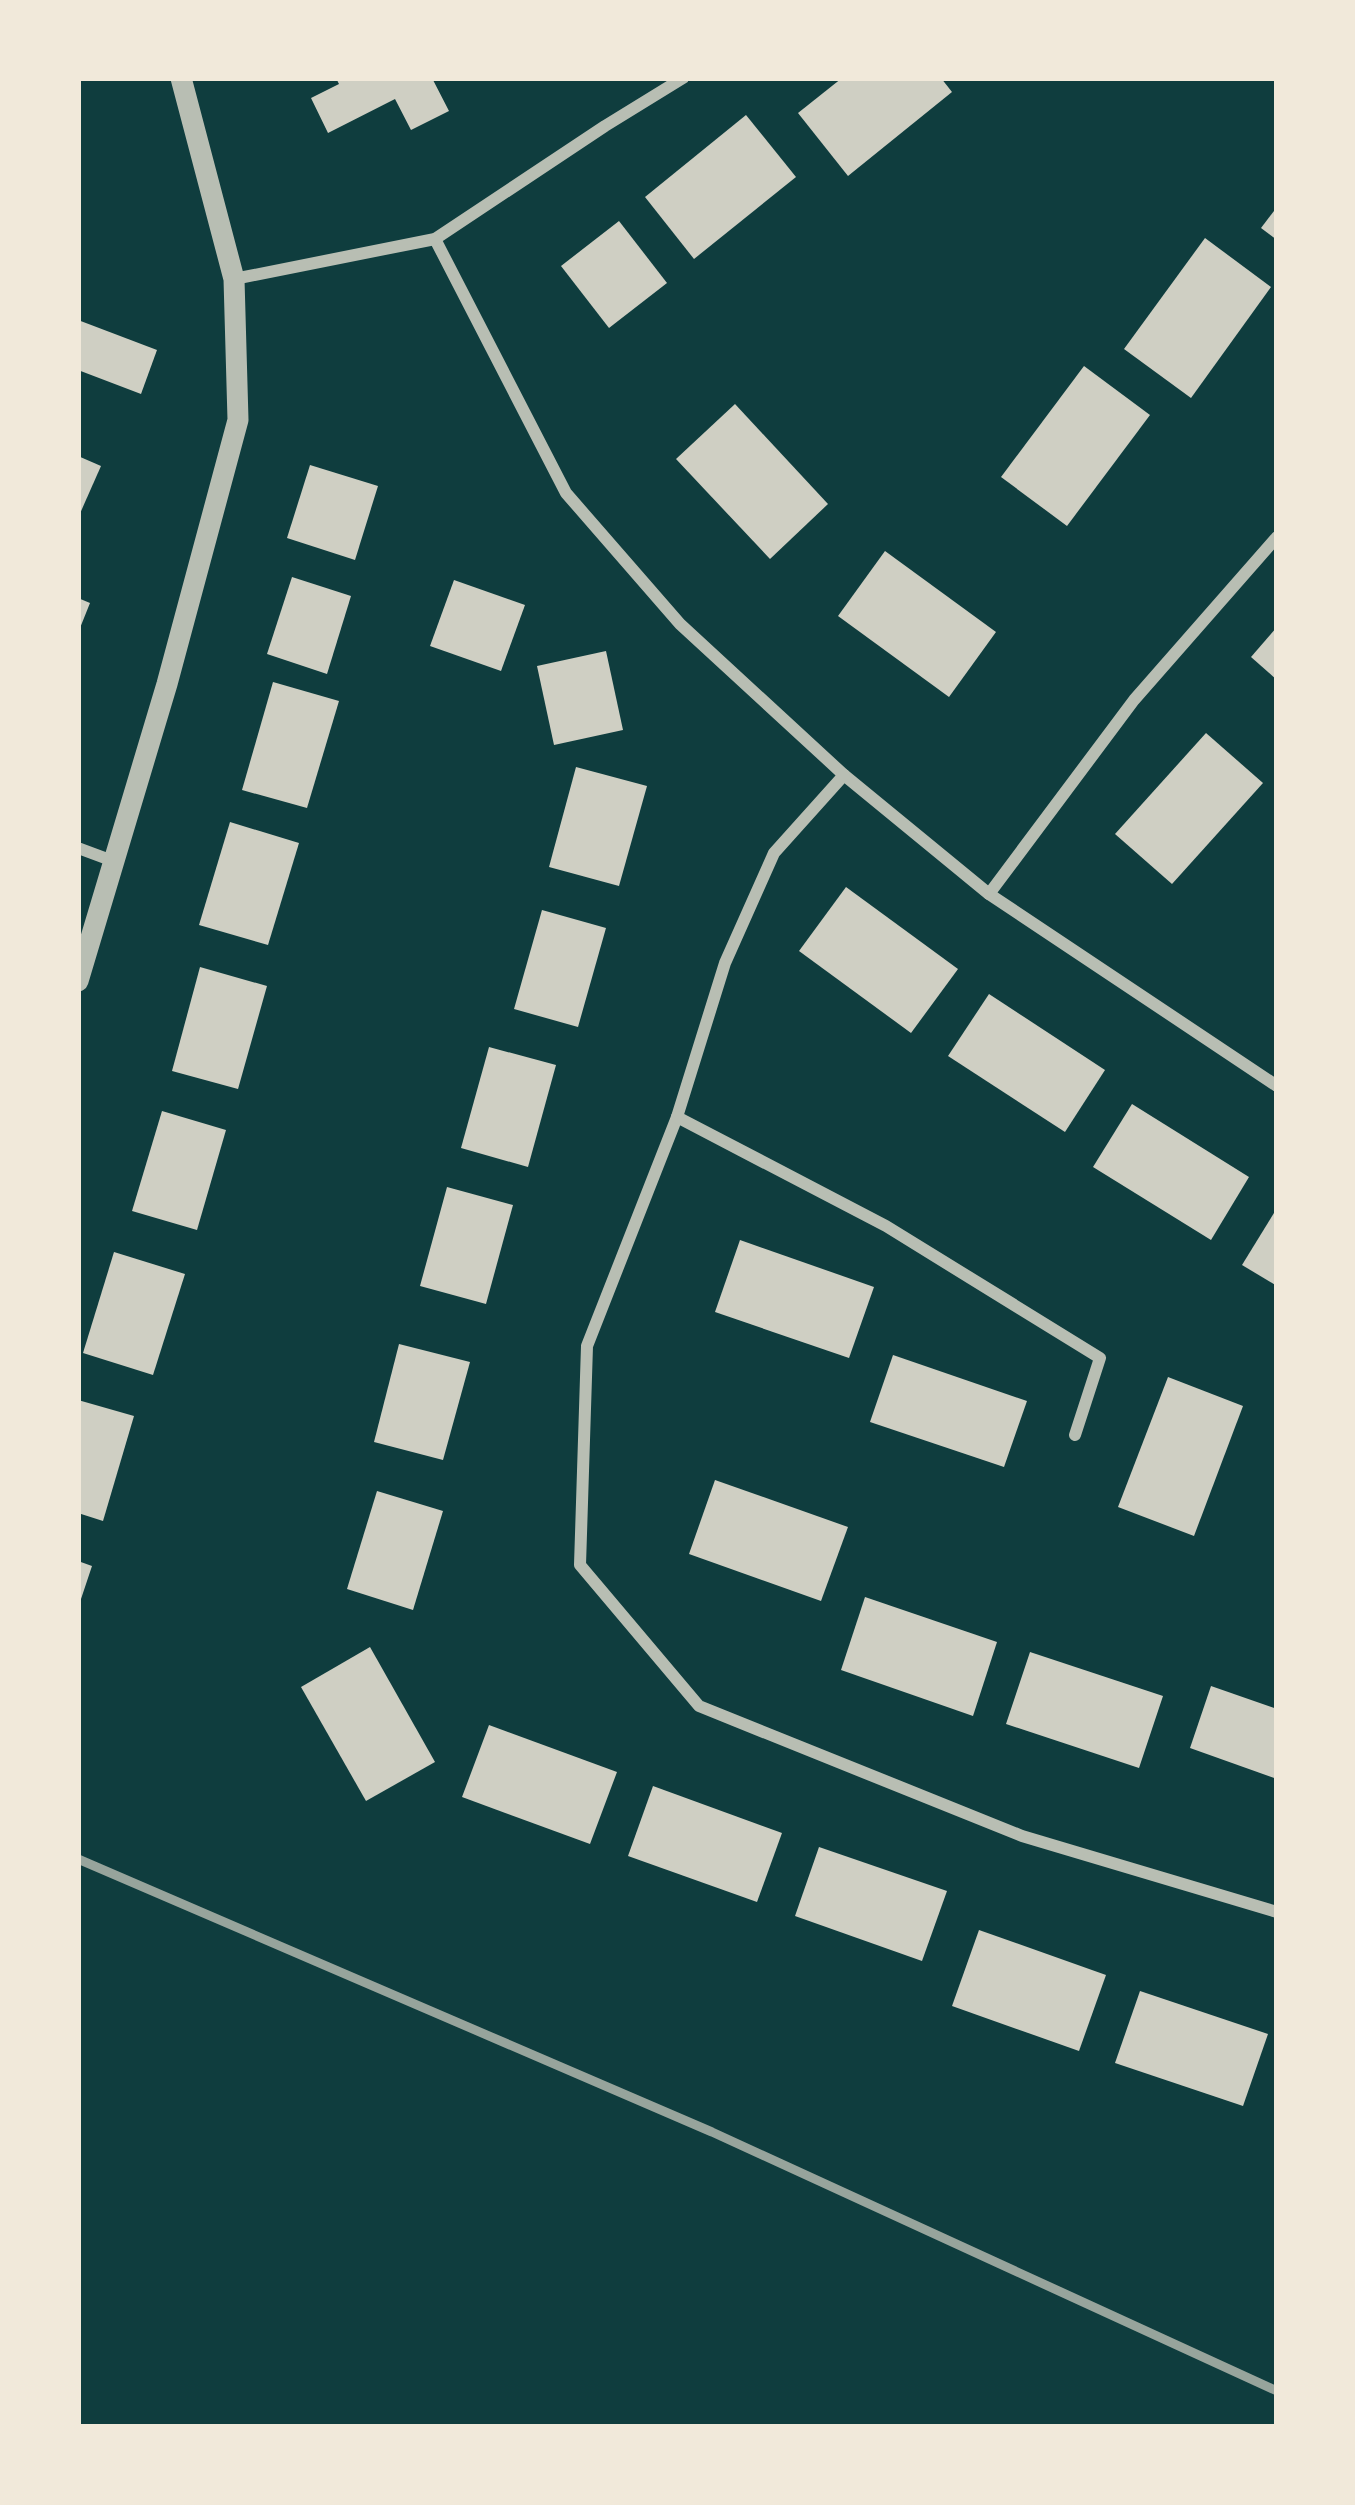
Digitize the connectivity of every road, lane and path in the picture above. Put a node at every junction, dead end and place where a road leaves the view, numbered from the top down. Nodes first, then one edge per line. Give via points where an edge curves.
1 (181, 78) edge
2 (683, 78) edge
3 (435, 239) junction
4 (234, 279) junction
5 (1277, 538) edge
6 (844, 775) junction
7 (78, 848) edge
8 (113, 861) junction
9 (989, 894) junction
10 (78, 981) edge
11 (1277, 1087) edge
12 (676, 1117) junction
13 (1075, 1435) dead end
14 (1277, 1912) edge

1 - 4 street
2 - 3 street
3 - 4 street
3 - 6 street via 566,494 680,623
4 - 8 street via 238,420
5 - 9 street via 1134,700
6 - 9 street
6 - 12 street via 774,853 725,963
7 - 8 street
8 - 10 street
9 - 11 street
12 - 13 street via 886,1226 1100,1358
12 - 14 street via 587,1346 580,1565 699,1706 1022,1836

